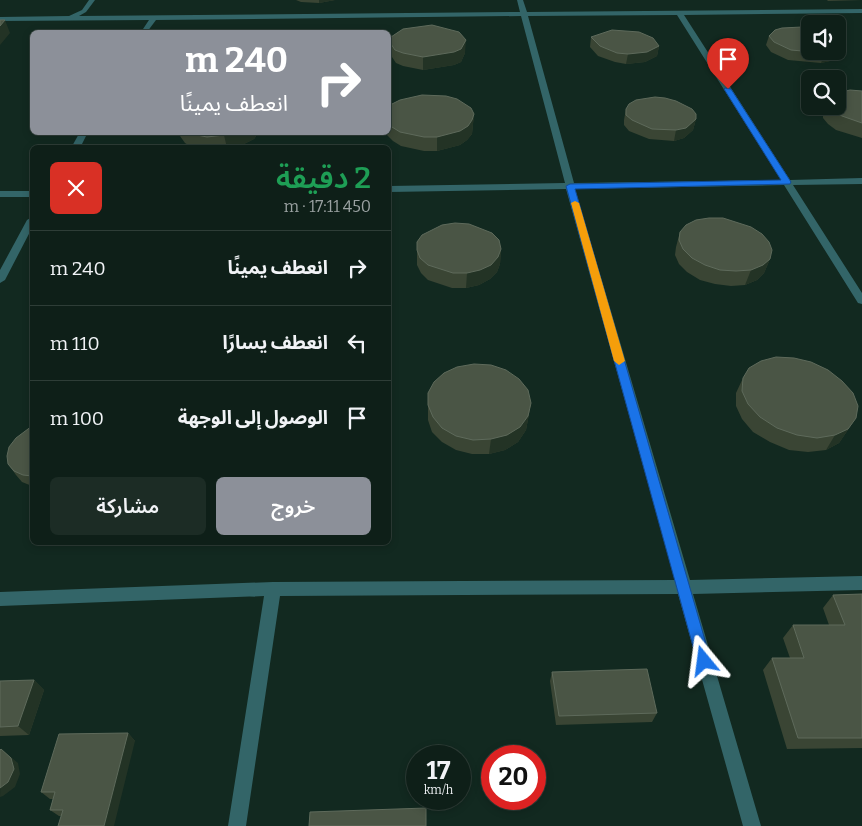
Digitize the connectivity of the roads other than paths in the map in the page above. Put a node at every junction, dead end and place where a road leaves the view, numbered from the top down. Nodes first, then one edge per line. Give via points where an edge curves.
1 (92, 0) edge
2 (520, 0) edge
3 (862, 10) edge
4 (679, 12) junction
5 (524, 14) junction
6 (154, 17) junction
7 (70, 18) junction
8 (0, 19) edge
9 (145, 30) edge
10 (862, 180) edge
11 (787, 182) junction
12 (570, 186) junction
13 (391, 189) edge
14 (0, 194) edge
15 (30, 194) edge
16 (30, 224) edge
17 (0, 280) edge
18 (862, 301) edge
19 (862, 583) edge
20 (683, 587) junction
21 (273, 589) junction
22 (0, 599) edge
23 (237, 826) edge
24 (752, 826) edge

1 - 7 street via 84,11
2 - 5 street
3 - 4 street
4 - 5 street
4 - 11 street
5 - 6 street
5 - 12 street
6 - 7 street
6 - 9 street
7 - 8 street
10 - 11 street
11 - 12 street
11 - 18 street
12 - 13 street
12 - 20 street
14 - 15 street
16 - 17 street
19 - 20 street
20 - 21 street
20 - 24 street
21 - 22 street
21 - 23 street

